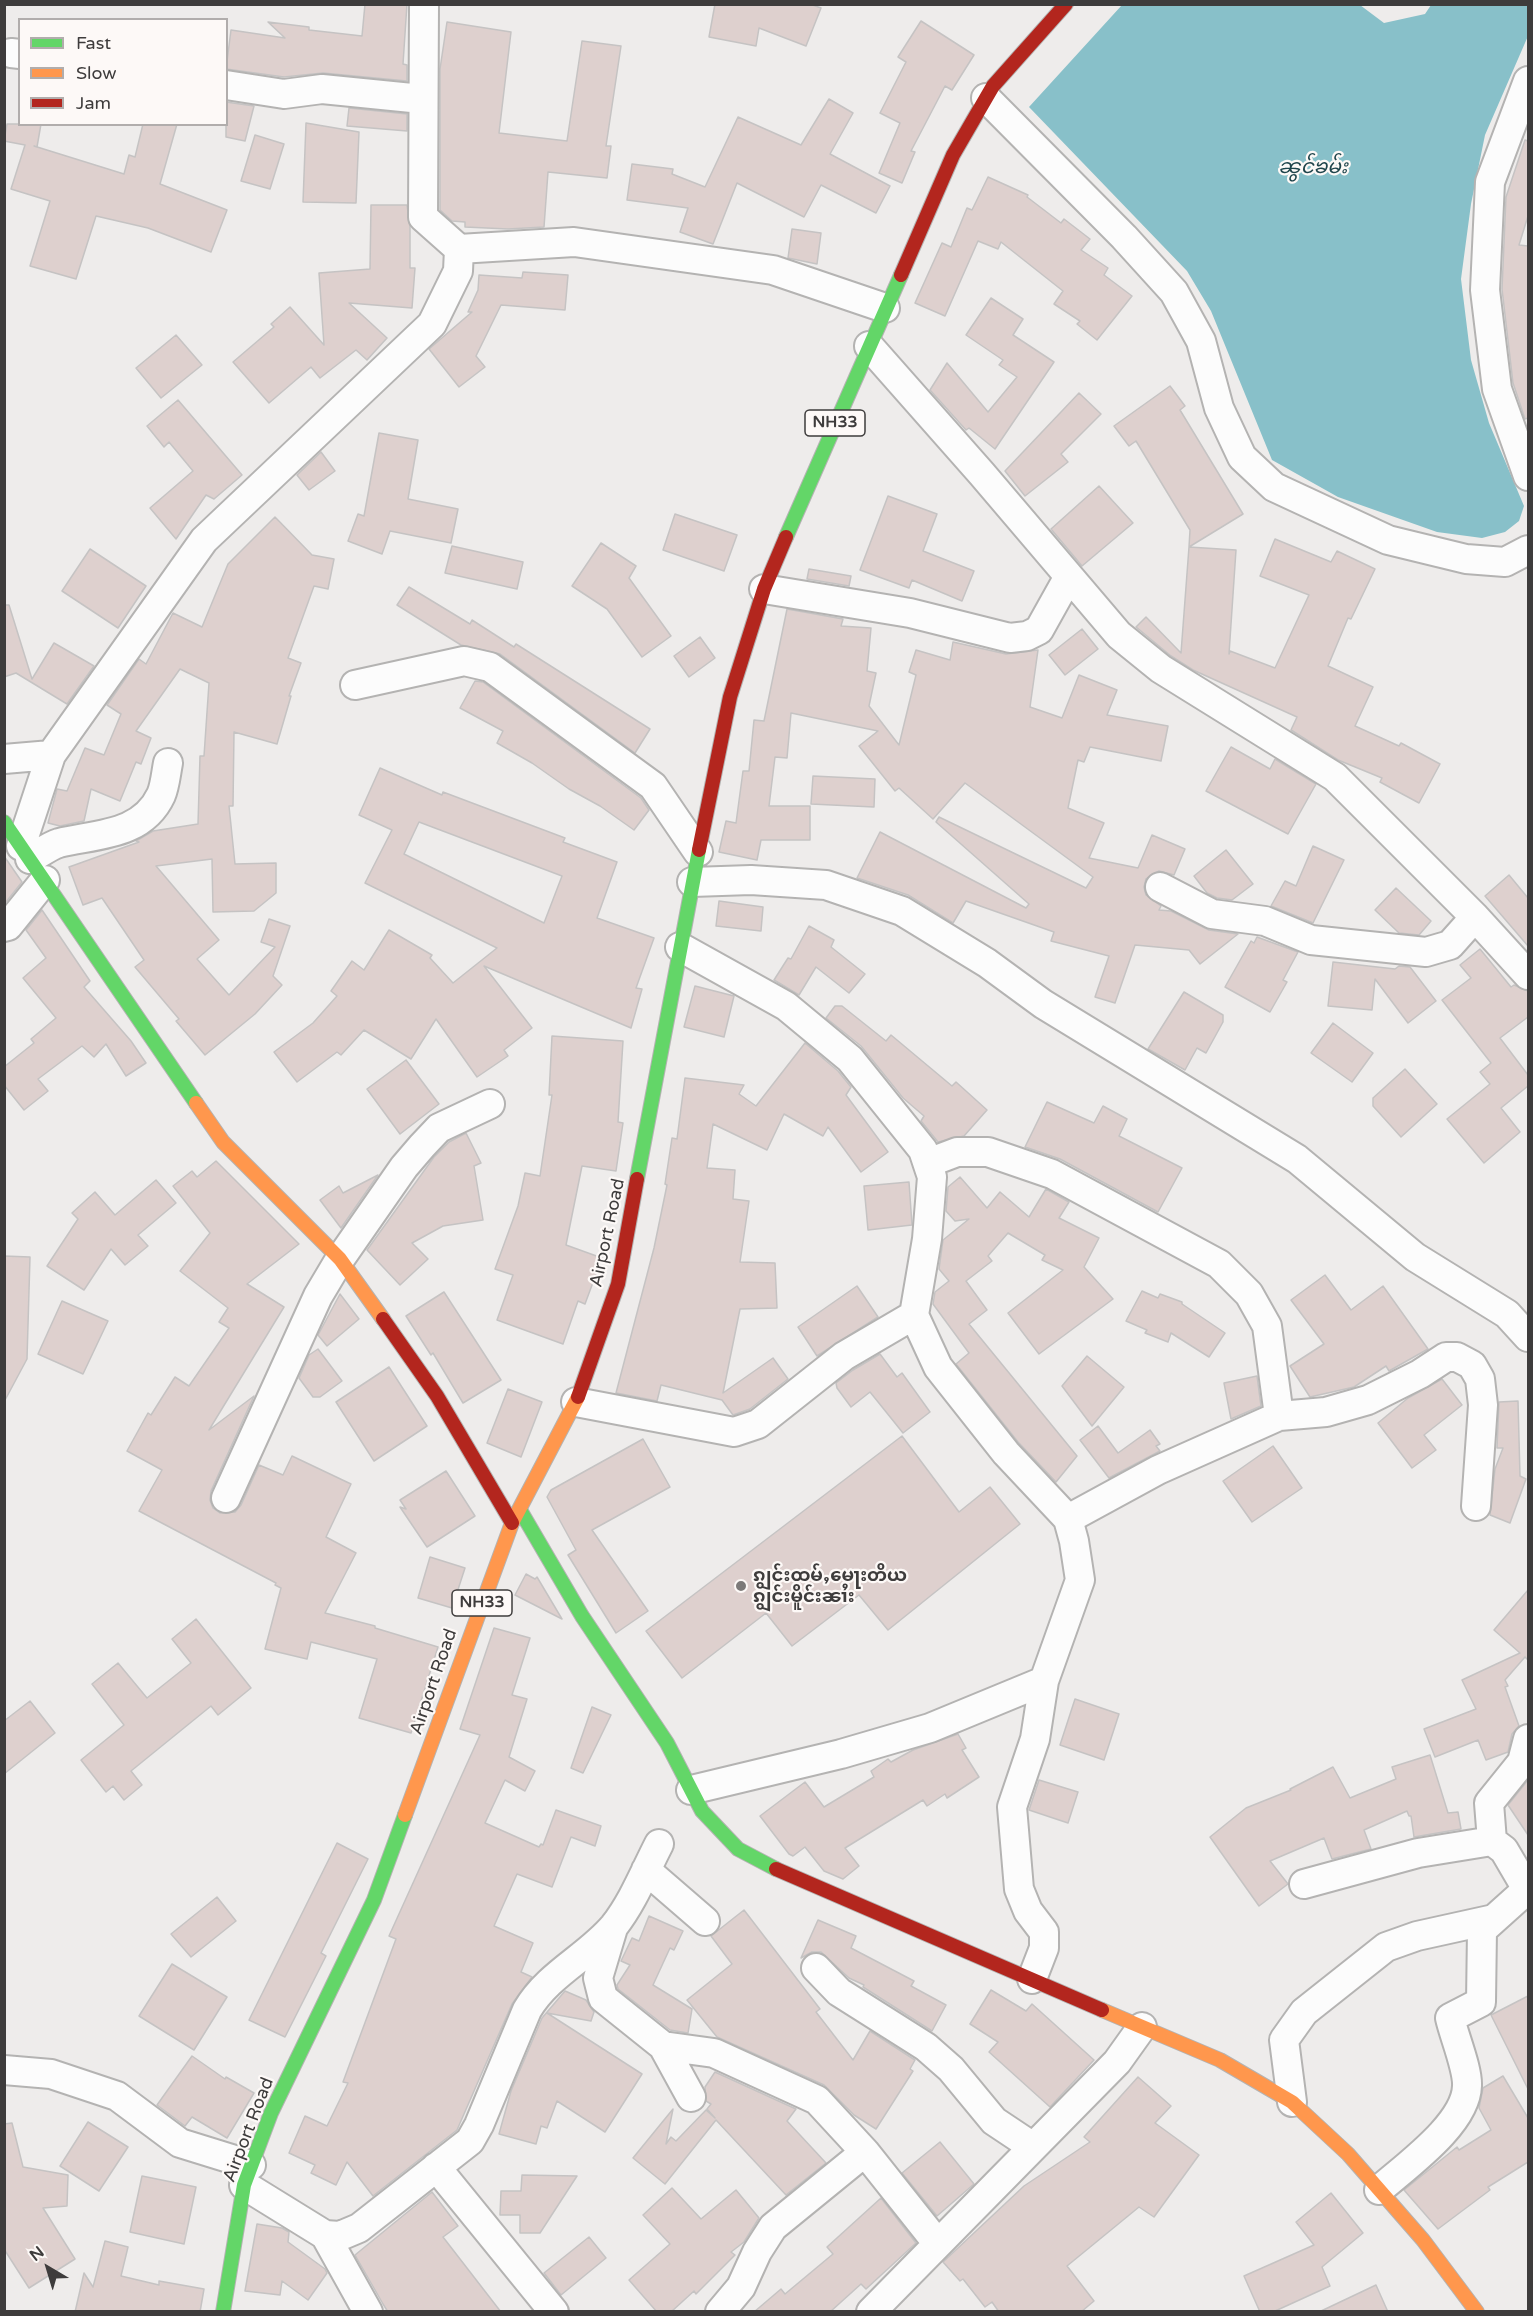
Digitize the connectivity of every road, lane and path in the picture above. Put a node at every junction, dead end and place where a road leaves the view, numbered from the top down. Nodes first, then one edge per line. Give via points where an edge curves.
1 (424, 4) edge
2 (1066, 4) edge
3 (1528, 81) edge
4 (228, 85) edge
5 (986, 98) junction
6 (422, 99) junction
7 (459, 249) junction
8 (885, 308) junction
9 (869, 346) junction
10 (1528, 476) edge
11 (1528, 550) edge
12 (1068, 578) junction
13 (764, 589) junction
14 (355, 685) dead end
15 (51, 755) junction
16 (4, 759) edge
17 (168, 763) dead end
18 (4, 822) edge
19 (698, 852) junction
20 (32, 862) junction
21 (692, 882) junction
22 (1160, 887) dead end
23 (1475, 917) junction
24 (4, 927) edge
25 (680, 946) junction
26 (1528, 975) edge
27 (490, 1104) dead end
28 (928, 1163) junction
29 (340, 1258) junction
30 (914, 1315) junction
31 (1528, 1336) edge
32 (576, 1402) junction
33 (1279, 1416) junction
34 (226, 1498) dead end
35 (1476, 1506) dead end
36 (520, 1510) junction
37 (1068, 1519) junction
38 (512, 1523) junction
39 (1044, 1681) junction
40 (1528, 1739) edge
41 (691, 1790) junction
42 (1492, 1841) junction
43 (659, 1844) dead end
44 (646, 1870) junction
45 (1304, 1884) dead end
46 (1528, 1892) edge
47 (1494, 1918) junction
48 (705, 1921) dead end
49 (614, 1926) junction
50 (816, 1968) dead end
51 (1032, 1979) junction
52 (1142, 2027) junction
53 (663, 2046) junction
54 (4, 2070) edge
55 (691, 2097) dead end
56 (1292, 2102) junction
57 (1033, 2147) junction
58 (865, 2152) junction
59 (436, 2167) junction
60 (248, 2175) junction
61 (1379, 2190) junction
62 (326, 2235) junction
63 (938, 2244) junction
64 (548, 2309) edge
65 (223, 2312) edge
66 (368, 2312) edge
67 (720, 2312) edge
68 (871, 2312) edge
69 (1477, 2312) edge

1 - 6 street
2 - 5 main road, NH33
3 - 10 street via 1490,182 1485,290 1497,389
4 - 6 street via 284,94 322,88
5 - 8 main road, NH33 via 953,155
5 - 11 street via 1174,292 1201,342 1219,408 1242,457 1274,487 1388,540 1466,560 1506,562
6 - 7 street via 423,217
7 - 8 street via 574,242 772,270
7 - 15 street via 458,271 432,324 204,540
8 - 9 main road, NH33
9 - 12 street
9 - 13 main road, NH33
12 - 13 street via 1040,630 1010,638 910,613
12 - 23 street via 1119,635 1161,669 1335,777
13 - 19 main road, NH33 via 730,697
14 - 19 street via 464,661 490,667 653,786
15 - 16 street
15 - 20 street
17 - 20 street via 161,795 133,826 57,844
18 - 20 main road
19 - 21 main road, NH33
20 - 24 street via 9,926
20 - 29 main road via 223,1143
21 - 25 main road, Airport Road / NH33
21 - 31 street via 751,880 826,885 902,911 987,963 1043,1004 1297,1159 1415,1257 1507,1314
22 - 23 street via 1212,914 1265,921 1311,940 1426,952 1450,945
23 - 26 street
25 - 28 street via 786,1006 850,1059 923,1150
25 - 32 main road, Airport Road / NH33 via 618,1284
27 - 29 street via 439,1128 404,1167
28 - 30 street via 933,1177
28 - 33 street via 957,1152 988,1152 1052,1174 1219,1264 1249,1294 1267,1326
29 - 34 street via 318,1296
29 - 38 main road via 437,1396
30 - 32 street via 844,1356 758,1424 734,1432
30 - 37 street via 938,1367 1006,1453
32 - 36 main road, Airport Road / NH33
33 - 35 street via 1326,1412 1368,1400 1446,1358 1457,1357 1472,1365 1480,1379 1484,1406
33 - 37 street via 1158,1470
36 - 38 main road, Airport Road / NH33
36 - 41 main road via 582,1616 667,1743
37 - 39 street via 1080,1580
38 - 60 main road, Airport Road / NH33 via 374,1900 271,2113
39 - 41 street via 930,1728
39 - 51 street via 1035,1739 1012,1807 1019,1889 1028,1911 1044,1932 1044,1948
40 - 42 street via 1522,1762 1489,1803
41 - 51 main road via 702,1811 738,1849 802,1882
42 - 45 street via 1418,1853
42 - 46 street via 1504,1850
43 - 44 street
44 - 48 street
44 - 49 street
46 - 47 street
47 - 56 street via 1386,1947 1304,2012 1284,2040
47 - 61 street via 1482,1930 1481,2002 1449,2018 1467,2085 1462,2109 1431,2144
49 - 53 street via 598,1978 603,1998
49 - 59 street via 536,1994 479,2126 470,2141
50 - 57 street via 839,1992 926,2047 951,2069 994,2121
51 - 52 main road
52 - 56 main road via 1220,2060
52 - 57 street via 1117,2062
53 - 55 street
53 - 58 street via 714,2053 817,2100
54 - 60 street via 51,2074 117,2096 180,2143
56 - 61 main road via 1348,2154
57 - 63 street
58 - 63 street
58 - 67 street via 773,2227 741,2287
59 - 62 street via 359,2228 340,2236
59 - 64 street
60 - 62 street
60 - 65 main road, Airport Road / NH33
61 - 69 main road
62 - 66 street
63 - 68 street

